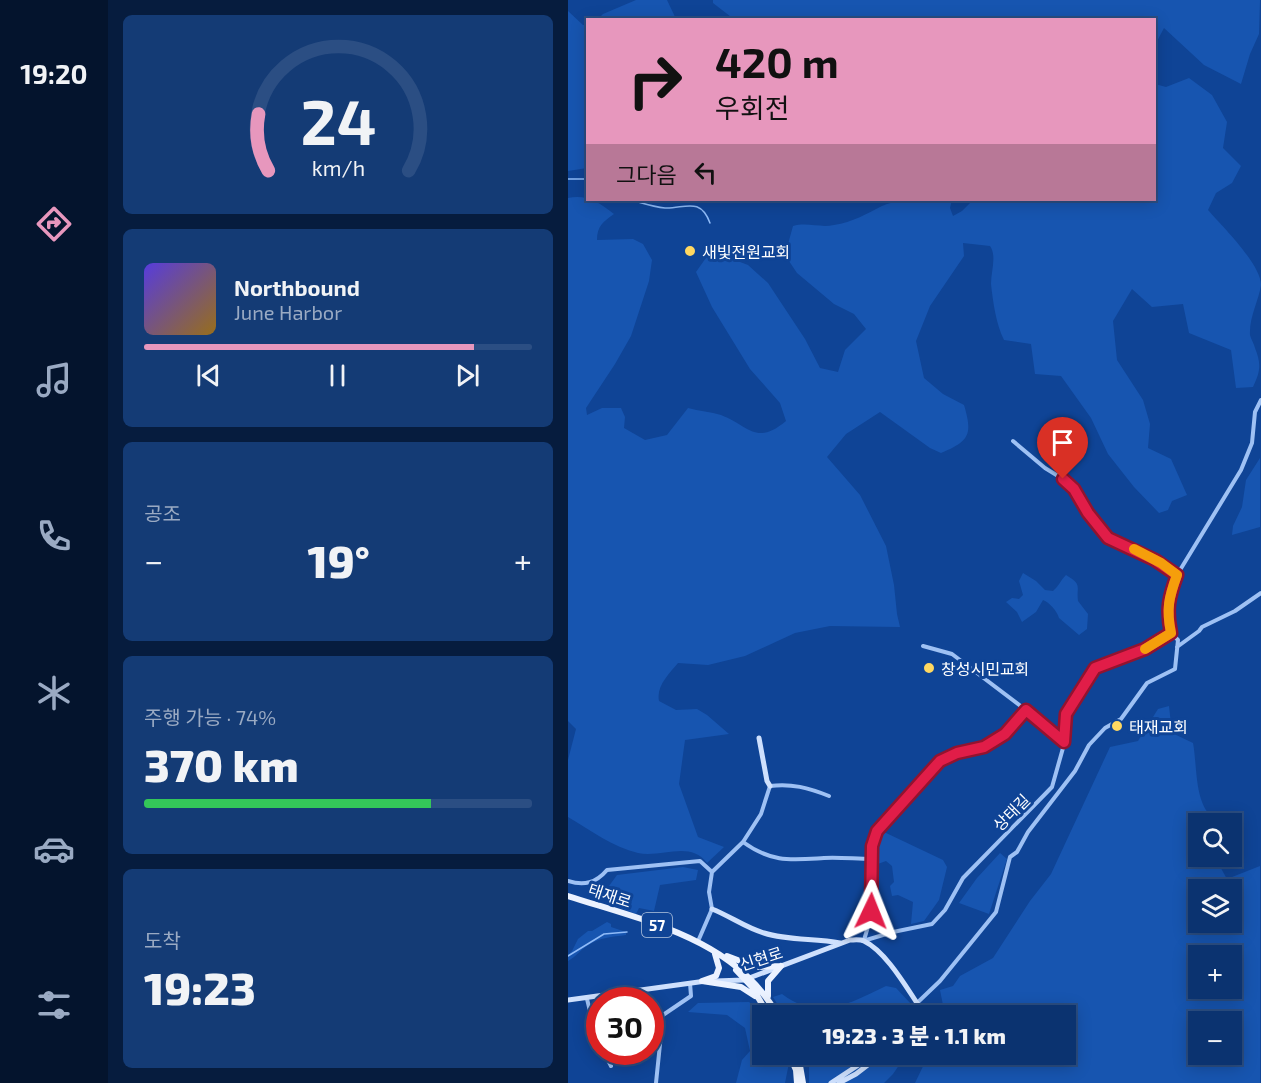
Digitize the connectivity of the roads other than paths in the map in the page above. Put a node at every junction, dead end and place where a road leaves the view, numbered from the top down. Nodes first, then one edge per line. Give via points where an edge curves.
1 (1261, 400) edge
2 (1013, 441) dead end
3 (1177, 575) junction
4 (1261, 592) edge
5 (1171, 633) junction
6 (923, 646) dead end
7 (1177, 647) junction
8 (1026, 710) junction
9 (759, 738) dead end
10 (1064, 742) junction
11 (1054, 779) junction
12 (770, 786) junction
13 (1062, 786) junction
14 (829, 796) dead end
15 (744, 842) junction
16 (871, 859) junction
17 (712, 872) junction
18 (568, 881) edge
19 (568, 897) edge
20 (712, 909) junction
21 (670, 929) junction
22 (699, 939) junction
23 (864, 940) junction
24 (808, 941) junction
25 (841, 943) junction
26 (714, 951) junction
27 (814, 954) junction
28 (781, 966) junction
29 (748, 978) junction
30 (702, 981) junction
31 (690, 983) junction
32 (664, 987) edge
33 (586, 999) edge
34 (764, 999) junction
35 (568, 1000) edge
36 (918, 1004) joint
37 (766, 1005) edge
38 (769, 1005) edge
39 (794, 1065) edge
40 (800, 1065) edge
41 (859, 1065) edge
42 (868, 1065) edge
43 (656, 1083) edge
44 (797, 1083) edge
45 (803, 1083) edge
46 (831, 1083) edge
47 (839, 1083) edge

1 - 3 street via 1256,406 1252,443 1241,470
2 - 3 street via 1074,489 1108,538
3 - 5 street via 1167,610
4 - 7 street via 1202,627
5 - 7 street via 1178,640
5 - 10 street, 상태길 via 1145,649 1095,668 1066,714
6 - 8 street via 952,654
7 - 13 street via 1175,669 1147,682 1121,719 1105,728 1089,745
8 - 10 street
8 - 16 street via 1005,734 984,747 940,761 877,831
9 - 12 main road
10 - 11 street, 상태길
11 - 13 street
11 - 23 street, 상태길 via 1052,787 963,878 932,924
12 - 14 street via 809,788
12 - 15 street via 761,814
13 - 36 street via 1010,857 996,912
15 - 16 street via 785,860
15 - 17 street
16 - 23 street via 871,911
17 - 18 street via 700,861 607,870 600,879 582,885
17 - 20 street
19 - 21 main road, 태재로 / 57
19 - 26 main road, 태재로 / 57
20 - 22 street
20 - 24 main road via 764,933
21 - 22 main road
21 - 26 main road, 태재로 / 57
22 - 26 main road
23 - 25 main road, 신현로
23 - 36 main road via 884,957
24 - 25 main road
24 - 27 main road
25 - 27 main road, 신현로
26 - 28 main road via 749,966
26 - 29 main road, 태재로 / 57
26 - 30 main road via 719,968 716,976
27 - 28 main road, 신현로
28 - 29 main road, 신현로
28 - 34 main road via 768,981
29 - 30 main road, 신현로
29 - 34 main road, 57
30 - 31 main road, 신현로
30 - 34 main road via 740,987
31 - 32 main road, 신현로
31 - 43 street via 691,996 663,1015
33 - 35 main road, 신현로
34 - 37 main road, 57
34 - 38 main road, 57
39 - 44 main road
40 - 45 main road
41 - 46 main road
42 - 47 main road

